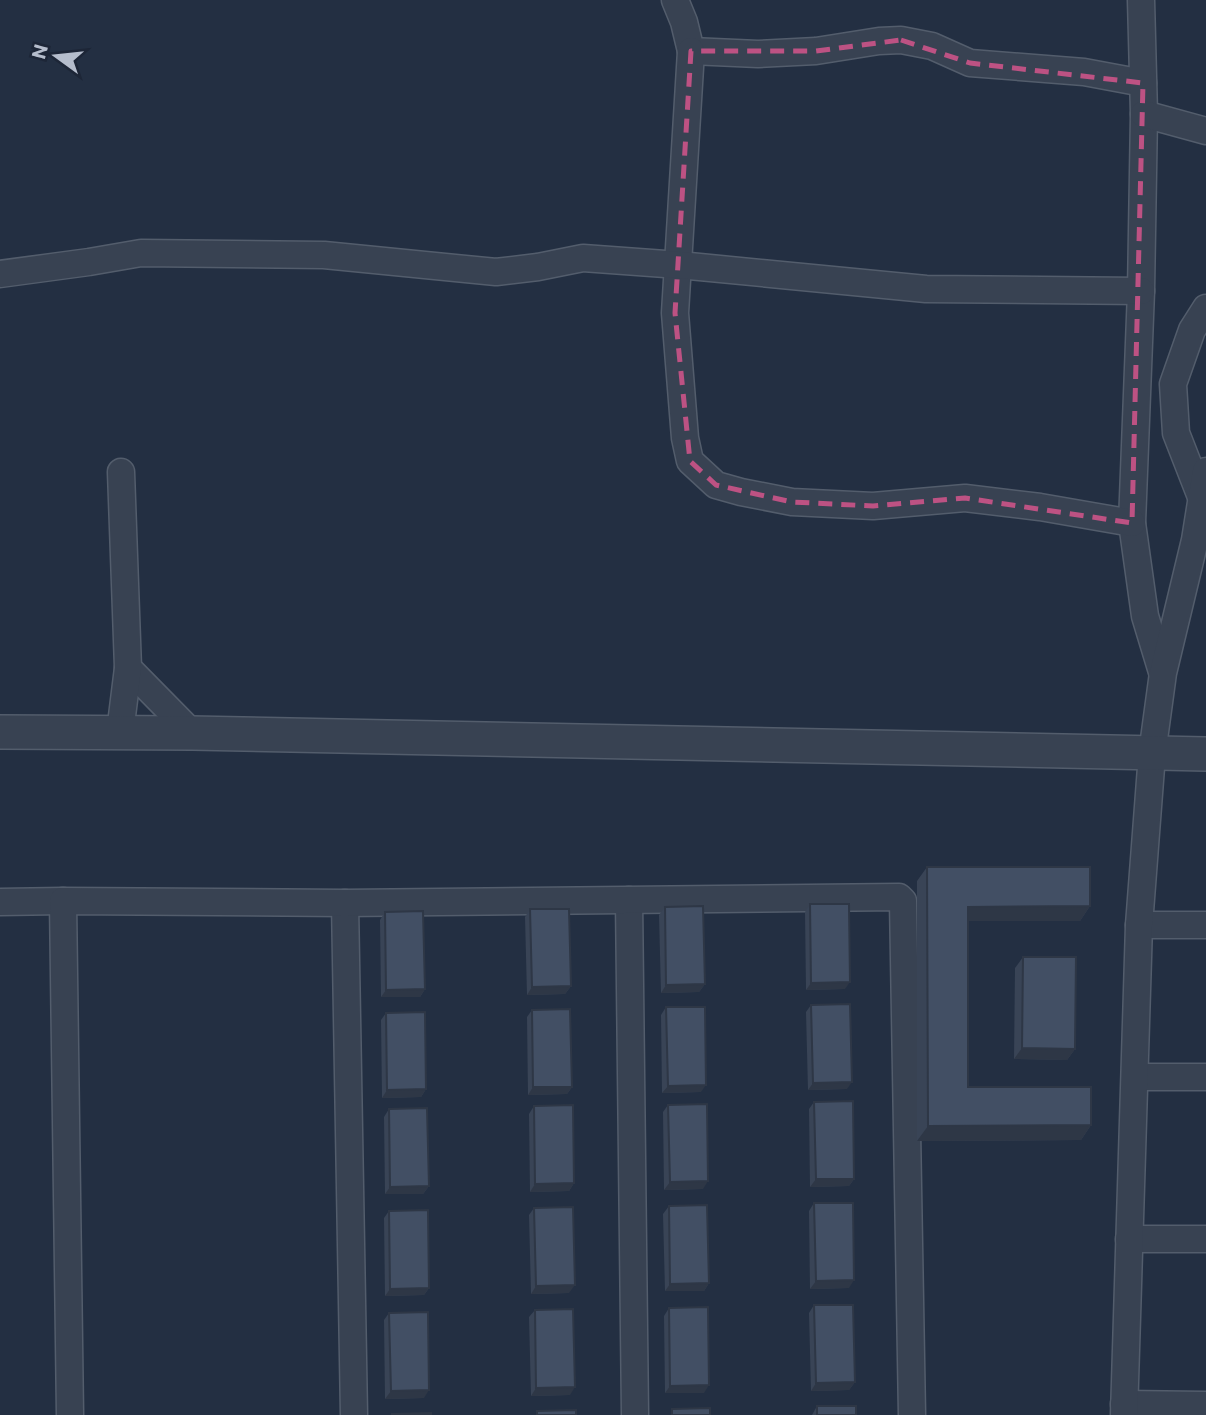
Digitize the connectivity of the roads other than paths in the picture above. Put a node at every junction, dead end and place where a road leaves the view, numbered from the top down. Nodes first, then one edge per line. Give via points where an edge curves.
1 (675, 0) edge
2 (1141, 0) edge
3 (691, 51) junction
4 (1143, 83) junction
5 (1144, 114) junction
6 (1206, 131) edge
7 (678, 265) junction
8 (0, 274) edge
9 (1141, 291) junction
10 (1206, 307) edge
11 (1174, 409) junction
12 (1135, 418) junction
13 (1206, 471) edge
14 (121, 472) dead end
15 (1201, 497) junction
16 (1132, 523) junction
17 (1200, 539) edge
18 (128, 668) junction
19 (1163, 673) junction
20 (0, 732) edge
21 (120, 732) junction
22 (192, 733) junction
23 (1152, 754) junction
24 (1206, 754) edge
25 (629, 900) junction
26 (63, 901) junction
27 (0, 902) edge
28 (345, 903) junction
29 (1139, 925) junction
30 (1206, 925) edge
31 (1135, 1077) junction
32 (1206, 1077) edge
33 (1129, 1239) junction
34 (1206, 1239) edge
35 (1206, 1405) edge
36 (1124, 1410) edge
37 (70, 1415) edge
38 (354, 1415) edge
39 (635, 1415) edge
40 (912, 1415) edge

1 - 3 street
2 - 4 street
3 - 4 street via 816,51 901,40 932,46 970,62 1084,72
3 - 7 street
4 - 5 street
5 - 6 street
5 - 9 street
7 - 8 street via 583,258 496,272 324,256 141,253
7 - 9 street via 926,289
7 - 16 street via 675,313 685,438 690,461 716,485 792,502 873,506 965,498
9 - 12 street
10 - 11 street via 1192,330 1173,384
11 - 12 street
11 - 15 street via 1176,433
12 - 16 street
13 - 15 street
14 - 18 street
15 - 17 street
16 - 19 street via 1145,616
17 - 19 street
18 - 21 street
18 - 22 street
19 - 23 street
20 - 21 street
21 - 22 street
22 - 23 street
23 - 24 street
23 - 29 street
25 - 28 street
25 - 39 street
25 - 40 street via 902,899
26 - 27 street
26 - 28 street
26 - 37 street
28 - 38 street
29 - 30 street
29 - 31 street
31 - 32 street
31 - 33 street
33 - 34 street
33 - 36 street
35 - 36 street

